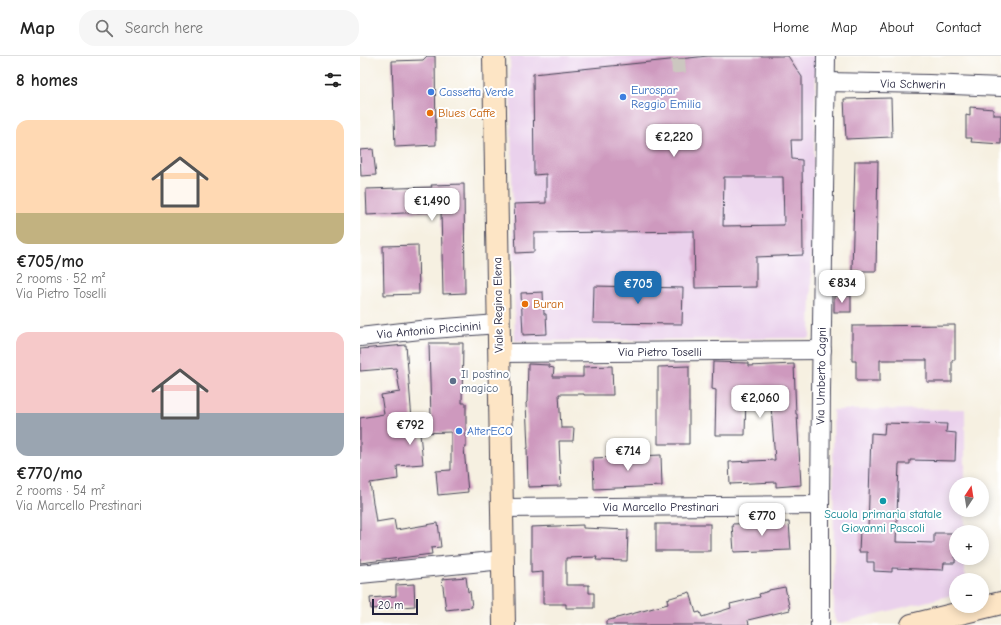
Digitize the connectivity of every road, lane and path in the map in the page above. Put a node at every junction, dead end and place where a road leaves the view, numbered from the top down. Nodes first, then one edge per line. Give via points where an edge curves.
1 (494, 56) edge
2 (826, 56) edge
3 (826, 82) junction
4 (1001, 86) edge
5 (498, 324) junction
6 (360, 337) edge
7 (822, 350) junction
8 (499, 353) junction
9 (820, 505) junction
10 (502, 508) junction
11 (503, 560) junction
12 (360, 574) edge
13 (1001, 603) edge
14 (504, 625) edge
15 (820, 625) edge
16 (912, 625) edge

1 - 5 main road, Viale Regina Elena
2 - 3 street, Via Umberto Cagni
3 - 4 street, Via Schwerin
3 - 7 street, Via Umberto Cagni
5 - 6 street, Via Antonio Piccinini
5 - 8 main road, Viale Regina Elena
7 - 8 street, Via Pietro Toselli
7 - 9 street, Via Umberto Cagni
8 - 10 main road, Viale Regina Elena
9 - 10 street, Via Marcello Prestinari
9 - 15 street, Via Umberto Cagni
10 - 11 main road, Viale Regina Elena
11 - 12 street
11 - 14 main road, Viale Regina Elena
13 - 16 main road

